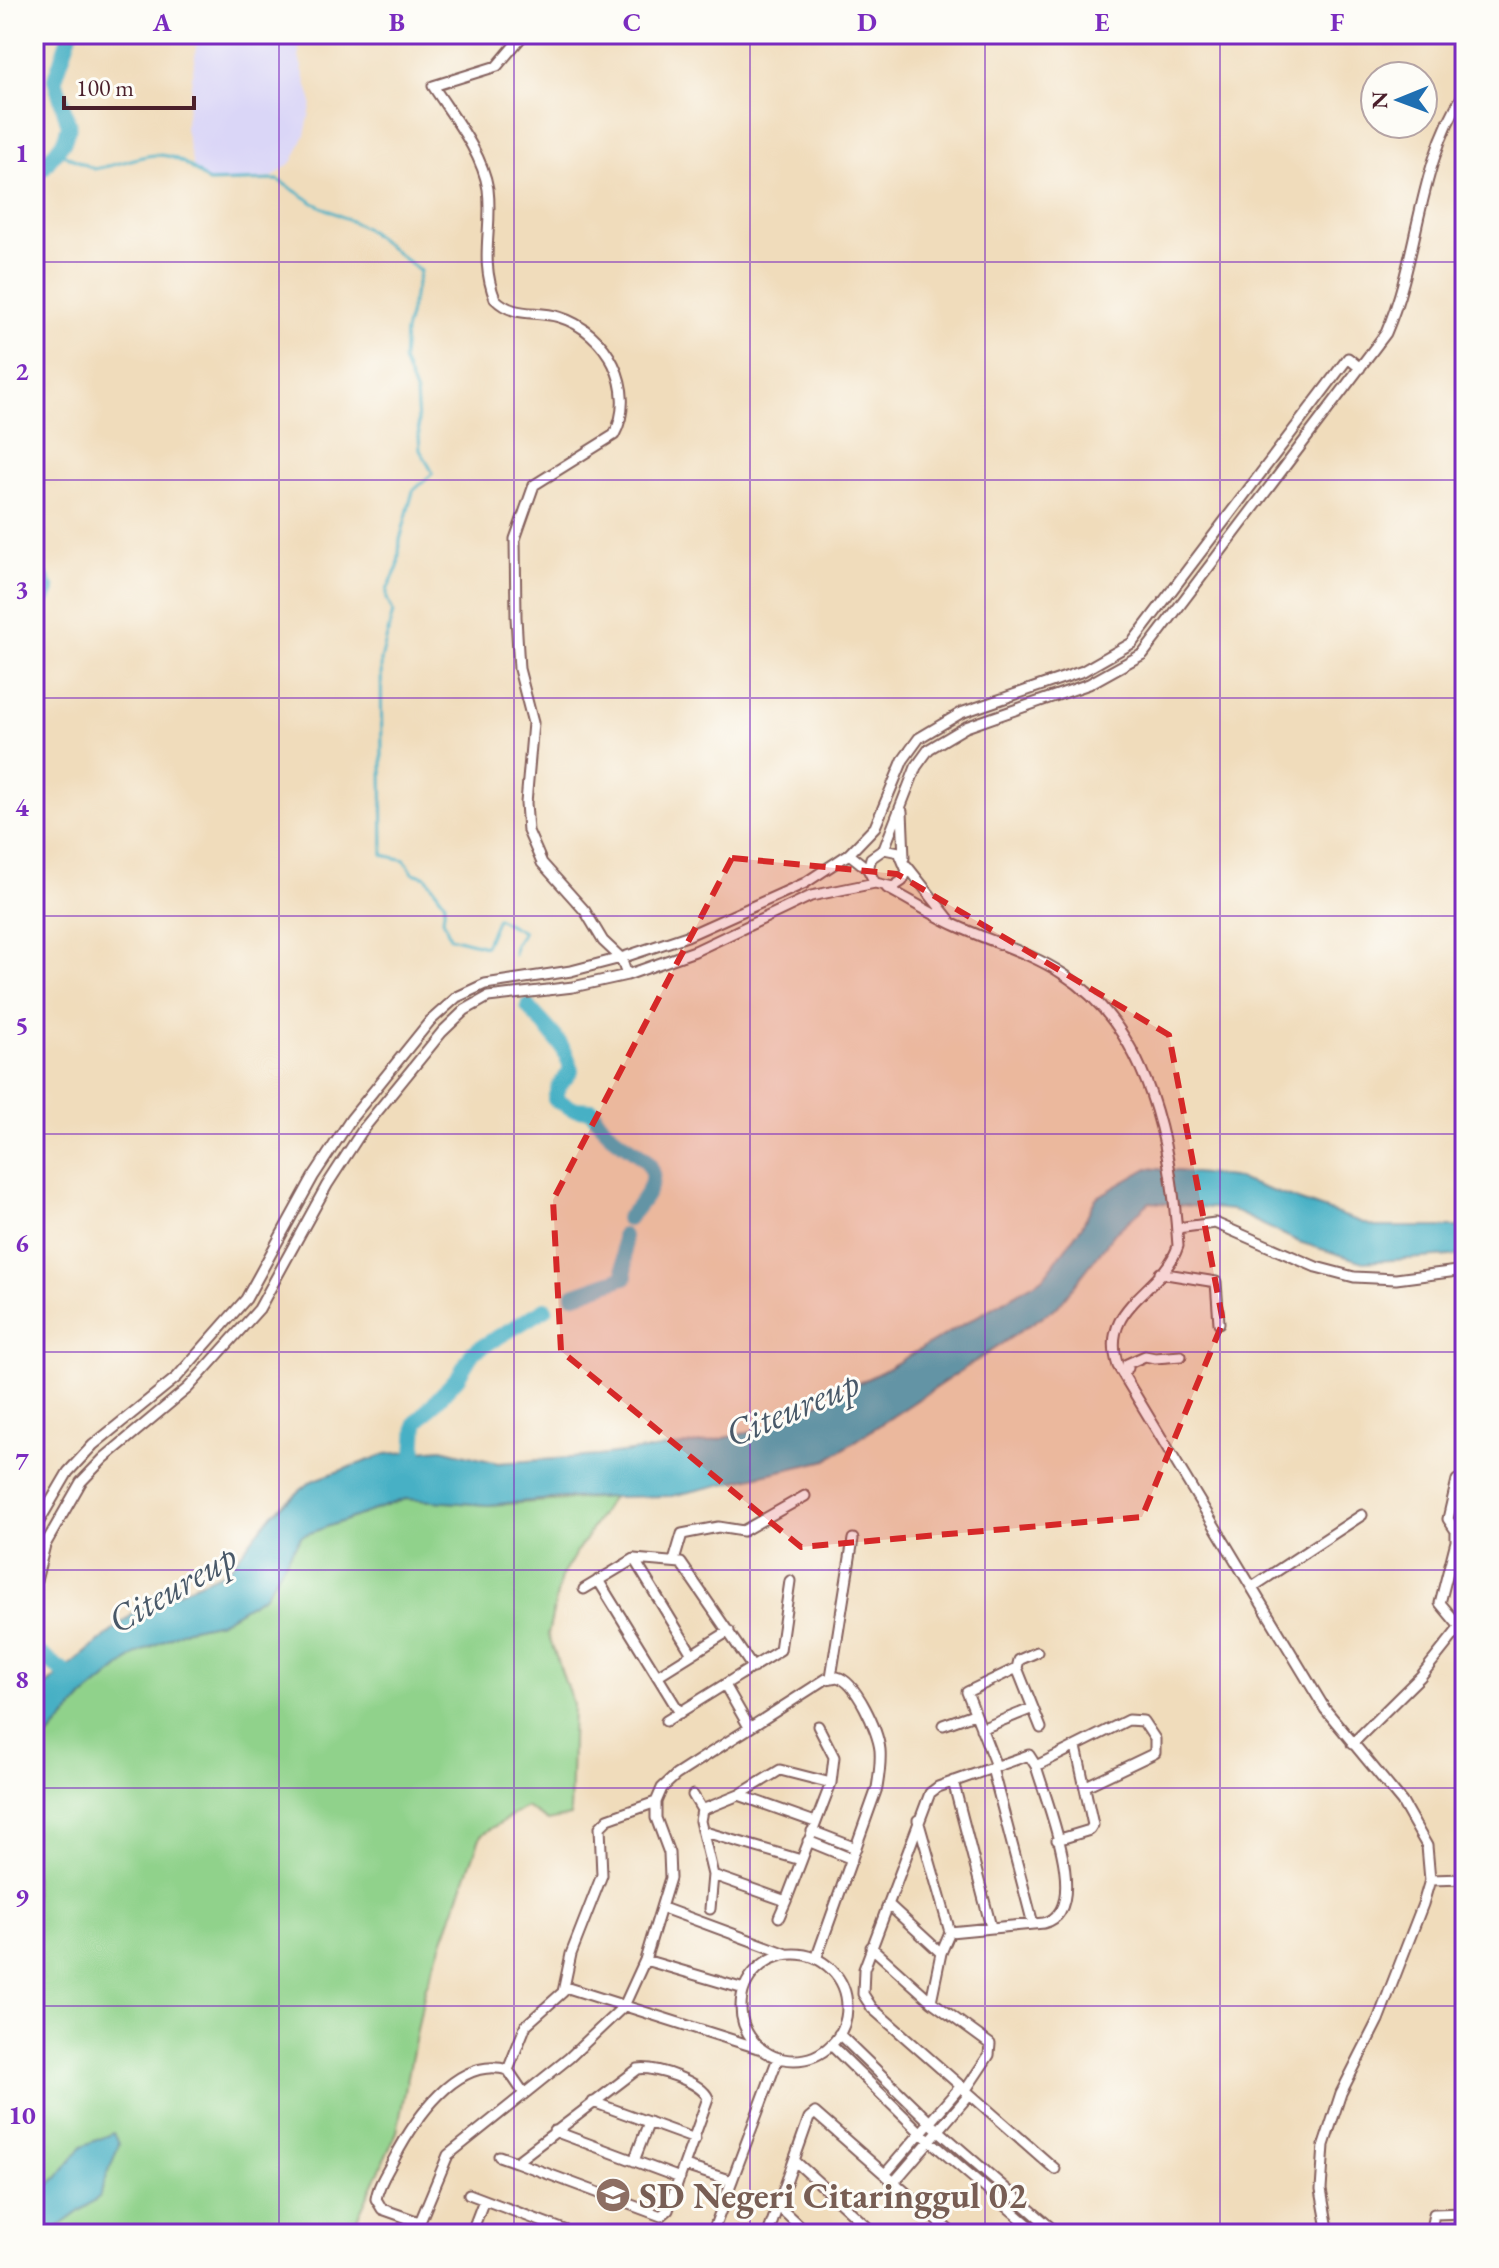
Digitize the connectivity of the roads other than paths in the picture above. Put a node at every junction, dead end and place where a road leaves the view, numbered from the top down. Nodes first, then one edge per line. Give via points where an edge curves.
1 (524, 34) edge
2 (1465, 92) edge
3 (1360, 368) junction
4 (1339, 369) junction
5 (1352, 378) junction
6 (902, 807) junction
7 (875, 827) junction
8 (884, 844) junction
9 (849, 854) junction
10 (906, 862) junction
11 (868, 869) junction
12 (875, 883) junction
13 (887, 888) junction
14 (954, 925) junction
15 (621, 958) junction
16 (627, 975) junction
17 (1176, 1224) junction
18 (1465, 1270) edge
19 (1160, 1273) junction
20 (1219, 1323) dead end
21 (1181, 1356) dead end
22 (1122, 1372) junction
23 (1457, 1480) dead end
24 (805, 1496) dead end
25 (1362, 1515) dead end
26 (34, 1530) edge
27 (853, 1539) dead end
28 (634, 1559) junction
29 (674, 1561) junction
30 (598, 1580) junction
31 (790, 1581) dead end
32 (1254, 1586) junction
33 (34, 1589) edge
34 (584, 1589) dead end
35 (729, 1631) junction
36 (1037, 1652) dead end
37 (692, 1654) junction
38 (753, 1668) junction
39 (1017, 1668) junction
40 (657, 1676) junction
41 (831, 1677) junction
42 (725, 1685) junction
43 (1033, 1708) junction
44 (680, 1713) junction
45 (974, 1714) junction
46 (666, 1721) dead end
47 (943, 1725) dead end
48 (818, 1726) dead end
49 (749, 1727) junction
50 (1041, 1728) dead end
51 (981, 1729) junction
52 (1352, 1744) junction
53 (1076, 1747) junction
54 (1036, 1766) junction
55 (994, 1767) junction
56 (953, 1781) junction
57 (831, 1783) junction
58 (1086, 1786) junction
59 (693, 1795) dead end
60 (739, 1795) junction
61 (656, 1802) junction
62 (702, 1810) junction
63 (918, 1820) junction
64 (812, 1831) junction
65 (705, 1832) junction
66 (1057, 1840) junction
67 (856, 1848) junction
68 (852, 1859) junction
69 (801, 1860) junction
70 (713, 1875) junction
71 (1465, 1879) edge
72 (1430, 1880) junction
73 (786, 1901) junction
74 (888, 1904) junction
75 (663, 1908) junction
76 (710, 1909) dead end
77 (779, 1917) dead end
78 (1033, 1924) junction
79 (991, 1927) junction
80 (950, 1932) junction
81 (871, 1947) junction
82 (941, 1953) junction
83 (787, 1954) junction
84 (816, 1959) junction
85 (645, 1960) junction
86 (565, 1987) junction
87 (744, 1989) junction
88 (931, 2001) junction
89 (624, 2006) junction
90 (743, 2020) junction
91 (839, 2034) junction
92 (722, 2036) junction
93 (831, 2045) junction
94 (761, 2049) junction
95 (778, 2058) junction
96 (508, 2070) junction
97 (965, 2091) junction
98 (523, 2092) junction
99 (593, 2102) junction
100 (649, 2122) junction
101 (934, 2126) junction
102 (554, 2131) junction
103 (921, 2133) junction
104 (695, 2139) junction
105 (930, 2141) junction
106 (499, 2156) dead end
107 (634, 2161) junction
108 (795, 2161) junction
109 (516, 2162) junction
110 (685, 2166) junction
111 (1055, 2169) dead end
112 (886, 2173) junction
113 (680, 2178) junction
114 (732, 2181) junction
115 (895, 2181) junction
116 (469, 2194) dead end
117 (484, 2200) junction
118 (779, 2207) junction
119 (1465, 2213) edge
120 (419, 2222) junction
121 (940, 2230) edge
122 (415, 2234) edge
123 (471, 2234) edge
124 (575, 2234) edge
125 (712, 2234) edge
126 (768, 2234) edge
127 (808, 2234) edge
128 (875, 2234) edge
129 (953, 2234) edge
130 (1039, 2234) edge
131 (1058, 2234) edge
132 (1329, 2234) edge
133 (1430, 2234) edge

1 - 15 street via 497,66 433,86 483,171 488,201 485,260 495,299 517,313 574,323 600,346 621,376 621,422 614,435 534,485 515,539 515,586 519,669 533,723 528,831 542,863
2 - 3 street via 1448,118 1429,169 1397,306 1386,333
3 - 4 street via 1348,358
3 - 5 street
4 - 5 street
4 - 7 street via 1132,643 1083,671 961,713 919,738 903,760
5 - 6 street via 1143,654 1089,684 946,737 916,767
6 - 8 street
6 - 10 street
7 - 8 street
7 - 9 street
8 - 10 street
8 - 11 street
9 - 11 street
9 - 15 street via 792,889 687,936
10 - 13 street via 902,881
10 - 14 street
11 - 12 street
12 - 13 street
12 - 16 street via 811,896 695,951
13 - 14 street
14 - 17 street via 1048,965 1093,999 1140,1061 1166,1157
15 - 16 street
15 - 26 street via 485,984 457,997 430,1021 351,1119 246,1299 177,1377 68,1472
16 - 33 street via 488,997 442,1032 364,1128 259,1309 188,1388 81,1482 45,1545
17 - 18 street via 1224,1226 1316,1267 1354,1277 1405,1278
17 - 19 street via 1176,1253
19 - 20 street via 1216,1282
19 - 22 street via 1118,1324 1114,1345
21 - 22 street via 1145,1356
22 - 32 street
23 - 52 street via 1448,1519 1456,1541 1440,1603 1460,1627 1421,1676
24 - 29 street via 743,1531 718,1527 682,1534
25 - 32 street
27 - 41 street
28 - 29 street
28 - 30 street
28 - 37 street
29 - 35 street via 686,1567
30 - 34 street
30 - 40 street
31 - 38 street via 784,1643
32 - 52 street via 1325,1709
35 - 37 street
35 - 38 street
36 - 39 street via 1019,1660
37 - 40 street
38 - 42 street
39 - 43 street
39 - 45 street via 968,1690
40 - 44 street
41 - 49 street
41 - 67 street via 850,1683 879,1741 877,1788
42 - 44 street
42 - 49 street
43 - 50 street
43 - 51 street
44 - 46 street
45 - 47 street
45 - 51 street
48 - 57 street via 834,1757
49 - 61 street via 668,1781
51 - 55 street
52 - 72 street via 1413,1818 1427,1846
53 - 54 street
53 - 58 street
53 - 58 street via 1134,1719 1143,1721 1157,1743 1152,1754
54 - 55 street via 1027,1755
54 - 66 street
55 - 56 street
55 - 78 street
56 - 63 street via 930,1793
56 - 79 street
57 - 60 street via 780,1770
57 - 64 street
58 - 66 street via 1092,1828
59 - 62 street
60 - 62 street
60 - 64 street
61 - 75 street via 671,1862
61 - 86 street via 608,1819 600,1827 602,1875 571,1954
62 - 65 street
63 - 74 street
63 - 80 street
64 - 67 street
64 - 68 street
64 - 69 street
65 - 69 street
65 - 70 street
66 - 78 street via 1067,1899 1055,1918
67 - 68 street
68 - 84 street
69 - 73 street
70 - 73 street
70 - 76 street
71 - 72 street
72 - 132 street via 1378,2020 1326,2137 1321,2190
73 - 77 street
74 - 81 street
74 - 82 street
75 - 83 street
75 - 85 street
78 - 79 street
79 - 80 street
80 - 82 street
81 - 88 street
81 - 97 street via 861,1978 866,2001
82 - 88 street
83 - 84 street
83 - 87 street via 754,1972
84 - 91 street via 844,1991 845,2021
85 - 87 street
85 - 89 street
86 - 89 street
86 - 96 street via 526,2025
87 - 90 street
88 - 97 street via 991,2047
89 - 92 street
89 - 98 street
90 - 92 street
90 - 94 street
91 - 93 street
91 - 101 street
92 - 94 street
93 - 95 street via 806,2058
93 - 103 street
94 - 95 street
95 - 114 street
96 - 98 street
96 - 120 street via 487,2067 470,2072 415,2119 376,2199 382,2209
97 - 101 street
97 - 111 street
98 - 120 street via 448,2155
99 - 100 street
99 - 102 street
99 - 104 street via 632,2071 649,2068 706,2094 708,2103
100 - 104 street
100 - 107 street
101 - 103 street
101 - 105 street
101 - 131 street
102 - 107 street
102 - 109 street
103 - 105 street
103 - 112 street
104 - 110 street
105 - 115 street
105 - 130 street
106 - 109 street
107 - 113 street
108 - 112 street via 809,2118 817,2113
108 - 118 street
108 - 128 street
109 - 113 street via 656,2216 668,2210
110 - 113 street
110 - 114 street
112 - 115 street
114 - 125 street
115 - 121 street
116 - 117 street
117 - 123 street
117 - 124 street
118 - 126 street
118 - 127 street
119 - 133 street via 1434,2214
120 - 122 street
121 - 129 street

